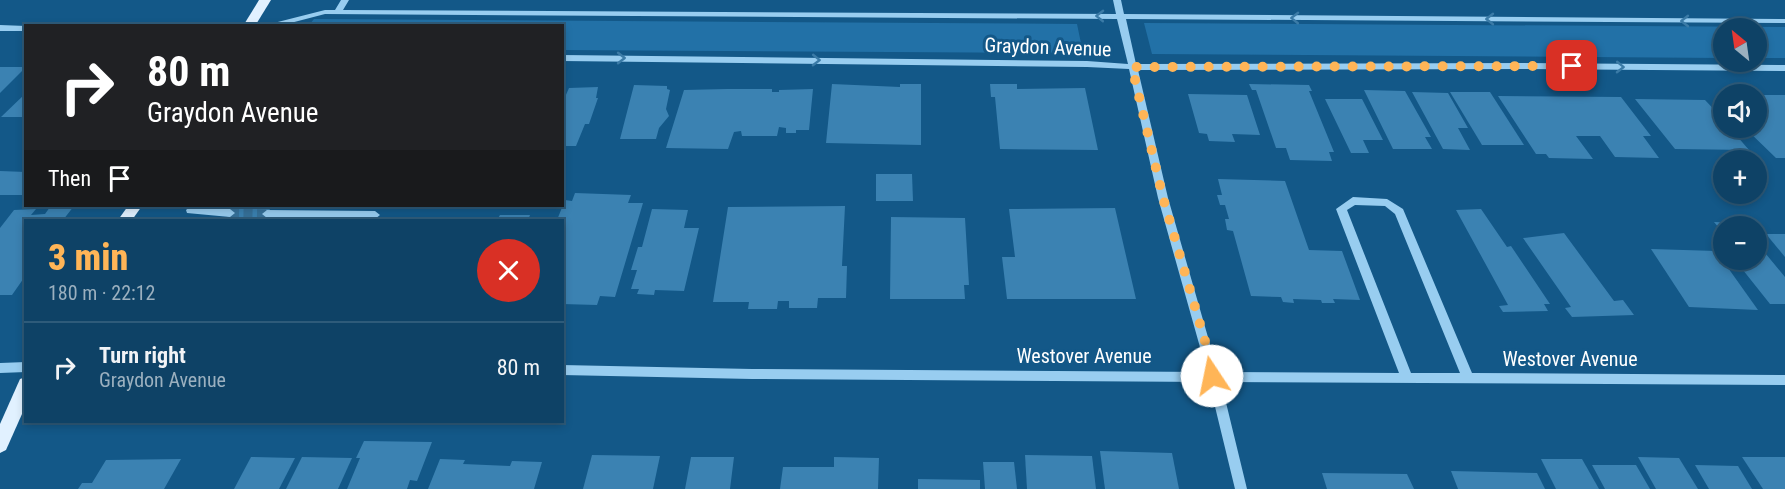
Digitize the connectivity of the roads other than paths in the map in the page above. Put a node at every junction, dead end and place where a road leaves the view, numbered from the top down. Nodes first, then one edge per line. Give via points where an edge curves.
1 (265, 0) edge
2 (345, 0) edge
3 (1118, 0) edge
4 (337, 12) junction
5 (1121, 16) junction
6 (1785, 21) edge
7 (250, 24) edge
8 (275, 24) edge
9 (0, 28) edge
10 (24, 28) edge
11 (564, 58) edge
12 (1132, 67) junction
13 (1785, 68) edge
14 (230, 213) tunnel mouth
15 (267, 214) dead end
16 (375, 215) dead end
17 (204, 219) edge
18 (0, 368) edge
19 (24, 368) edge
20 (564, 370) edge
21 (1212, 376) junction
22 (1407, 377) junction
23 (1468, 378) junction
24 (1785, 380) edge
25 (24, 381) edge
26 (24, 389) edge
27 (0, 416) edge
28 (0, 445) edge
29 (1241, 489) edge

1 - 7 main road
2 - 4 street
3 - 5 street
5 -> 4 street, Graydon Avenue
4 - 8 street, Graydon Avenue
6 -> 5 street, Graydon Avenue
5 - 12 street
9 - 10 street
11 -> 12 street, Graydon Avenue
12 -> 13 street, Graydon Avenue
12 - 21 street
14 - 17 street via 191,210
15 - 16 street
18 - 19 street
20 - 21 street, Westover Avenue
21 - 22 street, Westover Avenue
21 - 29 street
22 - 23 street, Westover Avenue
22 - 23 street via 1341,209 1353,201 1387,203 1399,212
23 - 24 street, Westover Avenue
25 - 27 main road
26 - 28 main road

